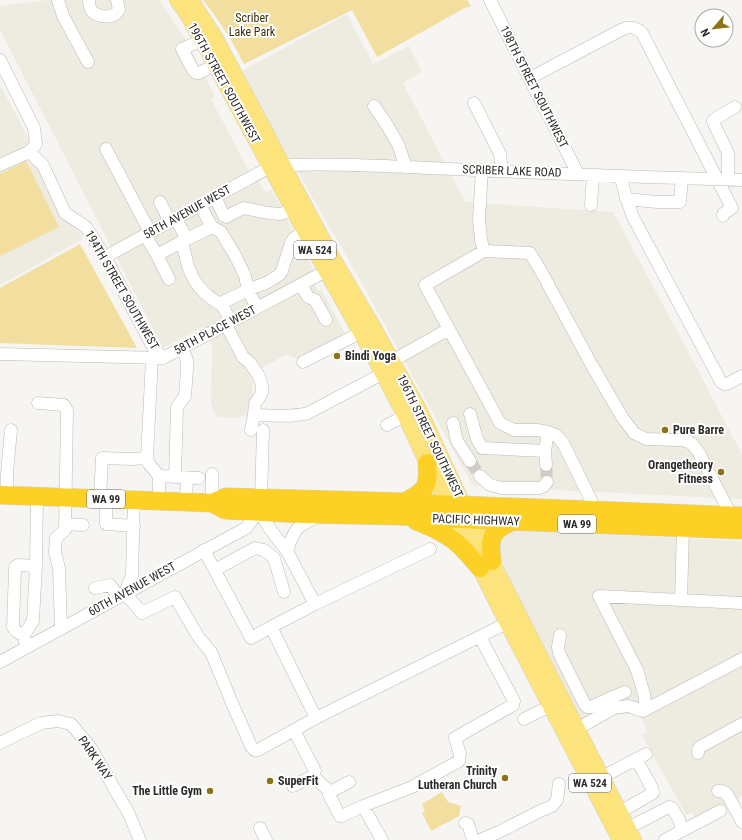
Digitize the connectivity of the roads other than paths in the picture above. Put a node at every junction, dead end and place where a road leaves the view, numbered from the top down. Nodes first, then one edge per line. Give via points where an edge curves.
1 (58, 0) edge
2 (89, 0) edge
3 (117, 0) edge
4 (177, 0) edge
5 (191, 0) edge
6 (490, 0) edge
7 (202, 40) junction
8 (0, 60) edge
9 (88, 62) dead end
10 (215, 65) junction
11 (530, 78) junction
12 (474, 103) dead end
13 (374, 106) dead end
14 (735, 108) dead end
15 (106, 150) dead end
16 (29, 152) junction
17 (0, 164) edge
18 (276, 166) junction
19 (406, 167) junction
20 (482, 170) junction
21 (502, 171) junction
22 (578, 174) junction
23 (594, 175) junction
24 (621, 176) junction
25 (682, 178) junction
26 (723, 179) junction
27 (742, 180) edge
28 (215, 197) junction
29 (626, 199) junction
30 (160, 202) dead end
31 (200, 205) junction
32 (591, 206) dead end
33 (293, 210) junction
34 (723, 216) dead end
35 (173, 220) junction
36 (212, 227) junction
37 (305, 232) junction
38 (148, 234) junction
39 (184, 240) junction
40 (484, 251) junction
41 (157, 255) junction
42 (105, 258) junction
43 (326, 271) junction
44 (279, 276) junction
45 (169, 279) dead end
46 (346, 280) junction
47 (301, 285) junction
48 (248, 290) junction
49 (287, 292) junction
50 (221, 304) junction
51 (257, 308) junction
52 (326, 320) dead end
53 (228, 323) junction
54 (449, 329) junction
55 (360, 333) junction
56 (182, 348) junction
57 (371, 351) junction
58 (0, 354) edge
59 (157, 358) junction
60 (392, 361) junction
61 (303, 362) dead end
62 (382, 374) junction
63 (742, 376) edge
64 (38, 403) dead end
65 (470, 414) dead end
66 (254, 415) junction
67 (405, 416) junction
68 (453, 423) dead end
69 (387, 426) dead end
70 (11, 430) dead end
71 (251, 430) dead end
72 (263, 430) dead end
73 (548, 432) junction
74 (5, 450) edge
75 (545, 451) junction
76 (147, 458) junction
77 (470, 461) tunnel mouth
78 (427, 463) junction
79 (546, 465) tunnel mouth
80 (212, 474) dead end
81 (159, 476) junction
82 (480, 476) tunnel mouth
83 (187, 478) junction
84 (547, 482) dead end
85 (3, 495) edge
86 (65, 498) junction
87 (103, 499) junction
88 (134, 500) junction
89 (158, 501) junction
90 (186, 502) junction
91 (212, 503) junction
92 (36, 505) junction
93 (260, 505) junction
94 (402, 509) junction
95 (592, 510) junction
96 (459, 512) junction
97 (325, 513) junction
98 (737, 516) edge
99 (513, 521) junction
100 (65, 524) junction
101 (83, 525) dead end
102 (134, 526) junction
103 (683, 528) junction
104 (742, 530) edge
105 (430, 549) dead end
106 (204, 550) junction
107 (287, 551) junction
108 (486, 565) junction
109 (36, 566) junction
110 (215, 570) junction
111 (95, 588) dead end
112 (284, 592) dead end
113 (122, 595) junction
114 (681, 600) junction
115 (742, 603) edge
116 (315, 604) junction
117 (507, 623) junction
118 (271, 627) junction
119 (61, 628) junction
120 (560, 635) dead end
121 (480, 636) junction
122 (25, 641) junction
123 (533, 642) junction
124 (742, 659) edge
125 (0, 662) edge
126 (625, 692) dead end
127 (550, 706) junction
128 (643, 711) junction
129 (316, 718) junction
130 (524, 719) dead end
131 (742, 724) edge
132 (561, 727) junction
133 (577, 728) junction
134 (294, 730) junction
135 (0, 744) edge
136 (698, 753) dead end
137 (584, 771) junction
138 (313, 776) junction
139 (602, 777) junction
140 (349, 782) dead end
141 (559, 784) dead end
142 (293, 786) dead end
143 (718, 791) dead end
144 (330, 792) junction
145 (363, 806) junction
146 (720, 810) dead end
147 (620, 812) junction
148 (742, 822) edge
149 (465, 823) dead end
150 (260, 828) dead end
151 (680, 832) junction
152 (627, 836) edge
153 (140, 840) edge
154 (266, 840) edge
155 (382, 840) edge
156 (472, 840) edge
157 (480, 840) edge
158 (665, 840) edge

1 - 9 street via 63,16
2 - 3 street via 90,9 94,13 112,16 119,10
4 - 7 main road, 196TH STREET SOUTHWEST / WA 524
5 - 18 main road, 196TH STREET SOUTHWEST via 215,37
6 - 11 street, 198TH STREET SOUTHWEST
7 - 10 main road, 196TH STREET SOUTHWEST / WA 524
7 - 10 street via 182,49 196,73
8 - 16 street via 34,128 36,144
10 - 18 main road, 196TH STREET SOUTHWEST / WA 524
11 - 22 street, 198TH STREET SOUTHWEST
11 - 26 street via 621,30 628,27 639,29
12 - 21 street via 500,154
13 - 19 street via 398,144
14 - 26 street via 713,121 728,154
15 - 38 street
16 - 17 street
16 - 42 street, 194TH STREET SOUTHWEST via 43,165 65,213 86,227
18 - 19 street, SCRIBER LAKE ROAD
18 - 28 street, 58TH AVENUE WEST
18 - 33 main road, 196TH STREET SOUTHWEST / WA 524
18 - 46 main road, 196TH STREET SOUTHWEST
19 - 20 street, SCRIBER LAKE ROAD
20 - 21 street, SCRIBER LAKE ROAD
20 - 40 street via 479,219 480,240
21 - 22 street, SCRIBER LAKE ROAD
22 - 23 street, SCRIBER LAKE ROAD
23 - 24 street, SCRIBER LAKE ROAD
23 - 32 street
24 - 25 street, SCRIBER LAKE ROAD
24 - 29 street
25 - 26 street, SCRIBER LAKE ROAD
25 - 29 street via 680,202
26 - 27 street, SCRIBER LAKE ROAD
26 - 34 street via 732,208
28 - 31 street, 58TH AVENUE WEST
28 - 33 street via 226,217 244,208 280,214
29 - 63 street via 642,235 721,382 727,384
30 - 35 street
31 - 35 street, 58TH AVENUE WEST
31 - 36 street
33 - 37 main road, 196TH STREET SOUTHWEST / WA 524
35 - 38 street, 58TH AVENUE WEST
35 - 39 street
36 - 39 street
36 - 48 street via 221,232 236,257
37 - 43 main road, 196TH STREET SOUTHWEST / WA 524
37 - 44 street via 294,238 291,243
38 - 41 street
38 - 42 street, 58TH AVENUE WEST
39 - 41 street
39 - 50 street via 190,271 196,282 202,291
40 - 54 street via 425,285
40 - 98 street via 530,253 590,362 634,433 646,439 679,440 692,444
41 - 45 street
42 - 59 street, 194TH STREET SOUTHWEST
43 - 46 main road via 331,270 337,278
43 - 47 street, 58TH PLACE WEST
43 - 55 main road, 196TH STREET SOUTHWEST / WA 524
44 - 48 street
44 - 49 street
46 - 60 main road, 196TH STREET SOUTHWEST
47 - 49 street, 58TH PLACE WEST
47 - 52 street via 308,297 315,300
48 - 50 street
48 - 51 street
49 - 51 street, 58TH PLACE WEST
50 - 53 street
51 - 53 street, 58TH PLACE WEST
53 - 56 street, 58TH PLACE WEST
53 - 66 street via 243,357 250,363 262,386 262,394 256,404
54 - 60 street
54 - 73 street via 500,423 514,430
55 - 57 main road, 196TH STREET SOUTHWEST / WA 524
55 - 61 street
56 - 59 street, 58TH PLACE WEST
56 - 83 street via 187,360 185,396 177,407
57 - 60 main road via 384,361
57 - 62 main road, 196TH STREET SOUTHWEST / WA 524
58 - 59 street, 58TH PLACE WEST
59 - 76 street
60 - 96 main road, 196TH STREET SOUTHWEST via 421,413
62 - 66 street via 308,413 293,416
62 - 67 main road, 196TH STREET SOUTHWEST / WA 524
64 - 86 street via 64,405 67,411
65 - 75 street via 482,448
66 - 71 street
67 - 69 street
67 - 78 main road, 196TH STREET SOUTHWEST / WA 524
68 - 77 street via 457,441
70 - 74 street
72 - 93 street
73 - 75 street
73 - 95 street via 556,435 563,443 591,500
74 - 85 street
75 - 79 street
76 - 81 street
76 - 87 street via 102,458
78 - 94 highway via 425,488
78 - 96 main road, 196TH STREET SOUTHWEST / WA 524
80 - 91 street
81 - 83 street
81 - 89 street
82 - 84 street via 490,485 502,488 540,488
83 - 90 street
85 - 92 highway, PACIFIC HIGHWAY / WA 99
86 - 87 highway, PACIFIC HIGHWAY / WA 99
86 - 92 highway, PACIFIC HIGHWAY / WA 99
86 - 100 street
87 - 88 highway, PACIFIC HIGHWAY / WA 99
87 - 102 street via 106,524
88 - 89 highway, PACIFIC HIGHWAY / WA 99
88 - 102 street
89 - 90 highway, PACIFIC HIGHWAY / WA 99
90 - 91 highway, PACIFIC HIGHWAY / WA 99
91 - 93 highway, PACIFIC HIGHWAY / WA 99 via 225,510
92 - 109 street
93 - 94 highway, PACIFIC HIGHWAY / WA 99
93 - 97 highway, PACIFIC HIGHWAY / WA 99 via 304,514
93 - 106 street, 60TH AVENUE WEST via 246,528
93 - 107 street via 270,530
94 - 96 highway, PACIFIC HIGHWAY / WA 99
94 - 97 highway, PACIFIC HIGHWAY / WA 99
94 - 108 highway via 445,534
95 - 96 highway, PACIFIC HIGHWAY / WA 99
95 - 98 highway, PACIFIC HIGHWAY / WA 99
96 - 99 highway, PACIFIC HIGHWAY / WA 99
96 - 108 main road, 196TH STREET SOUTHWEST / WA 524
97 - 107 street via 297,528
99 - 103 highway, PACIFIC HIGHWAY / WA 99
99 - 108 highway via 498,529 492,537
100 - 101 street
100 - 119 street via 64,530 56,538
102 - 113 street via 132,575
103 - 104 highway, PACIFIC HIGHWAY / WA 99
103 - 114 street
105 - 116 street
106 - 110 street
106 - 113 street, 60TH AVENUE WEST
107 - 116 street
108 - 117 main road, 196TH STREET SOUTHWEST / WA 524
108 - 123 main road, 196TH STREET SOUTHWEST
109 - 122 street via 33,621
109 - 122 street via 18,565 15,569 13,627
110 - 112 street via 255,548 264,550 274,558
110 - 118 street via 251,638
111 - 113 street via 110,585
113 - 119 street, 60TH AVENUE WEST
113 - 134 street via 142,613 175,597 199,638 211,652 254,750
114 - 115 street
114 - 128 street via 599,596 637,670 644,694
116 - 118 street
117 - 121 street
117 - 123 main road via 512,623 523,638
117 - 127 main road, 196TH STREET SOUTHWEST / WA 524
118 - 129 street
119 - 122 street, 60TH AVENUE WEST
120 - 126 street via 558,653 585,705 592,707
121 - 129 street
121 - 145 street via 514,701 513,706 455,738 460,754 459,761 412,787
122 - 125 street, 60TH AVENUE WEST
123 - 133 main road, 196TH STREET SOUTHWEST
124 - 128 street
127 - 130 street
127 - 132 main road, 196TH STREET SOUTHWEST / WA 524
128 - 133 street via 628,706 614,708
129 - 134 street
131 - 136 street via 700,747
132 - 133 main road
132 - 137 main road, 196TH STREET SOUTHWEST / WA 524
133 - 139 main road, 196TH STREET SOUTHWEST
134 - 138 street via 315,771
135 - 153 street, PARK WAY via 41,723 58,721 71,724 91,748 128,812
137 - 139 main road
137 - 152 main road, 196TH STREET SOUTHWEST / WA 524
138 - 142 street
138 - 144 street
139 - 147 main road, 196TH STREET SOUTHWEST
139 - 147 street via 641,757 653,793
140 - 144 street
141 - 157 street via 557,800 552,806
143 - 148 street via 727,794
144 - 145 street via 329,795 340,816
145 - 155 street
146 - 151 street
147 - 152 main road, 196TH STREET SOUTHWEST
149 - 156 street via 468,824
150 - 154 street
151 - 152 street via 681,824 669,807
151 - 158 street

